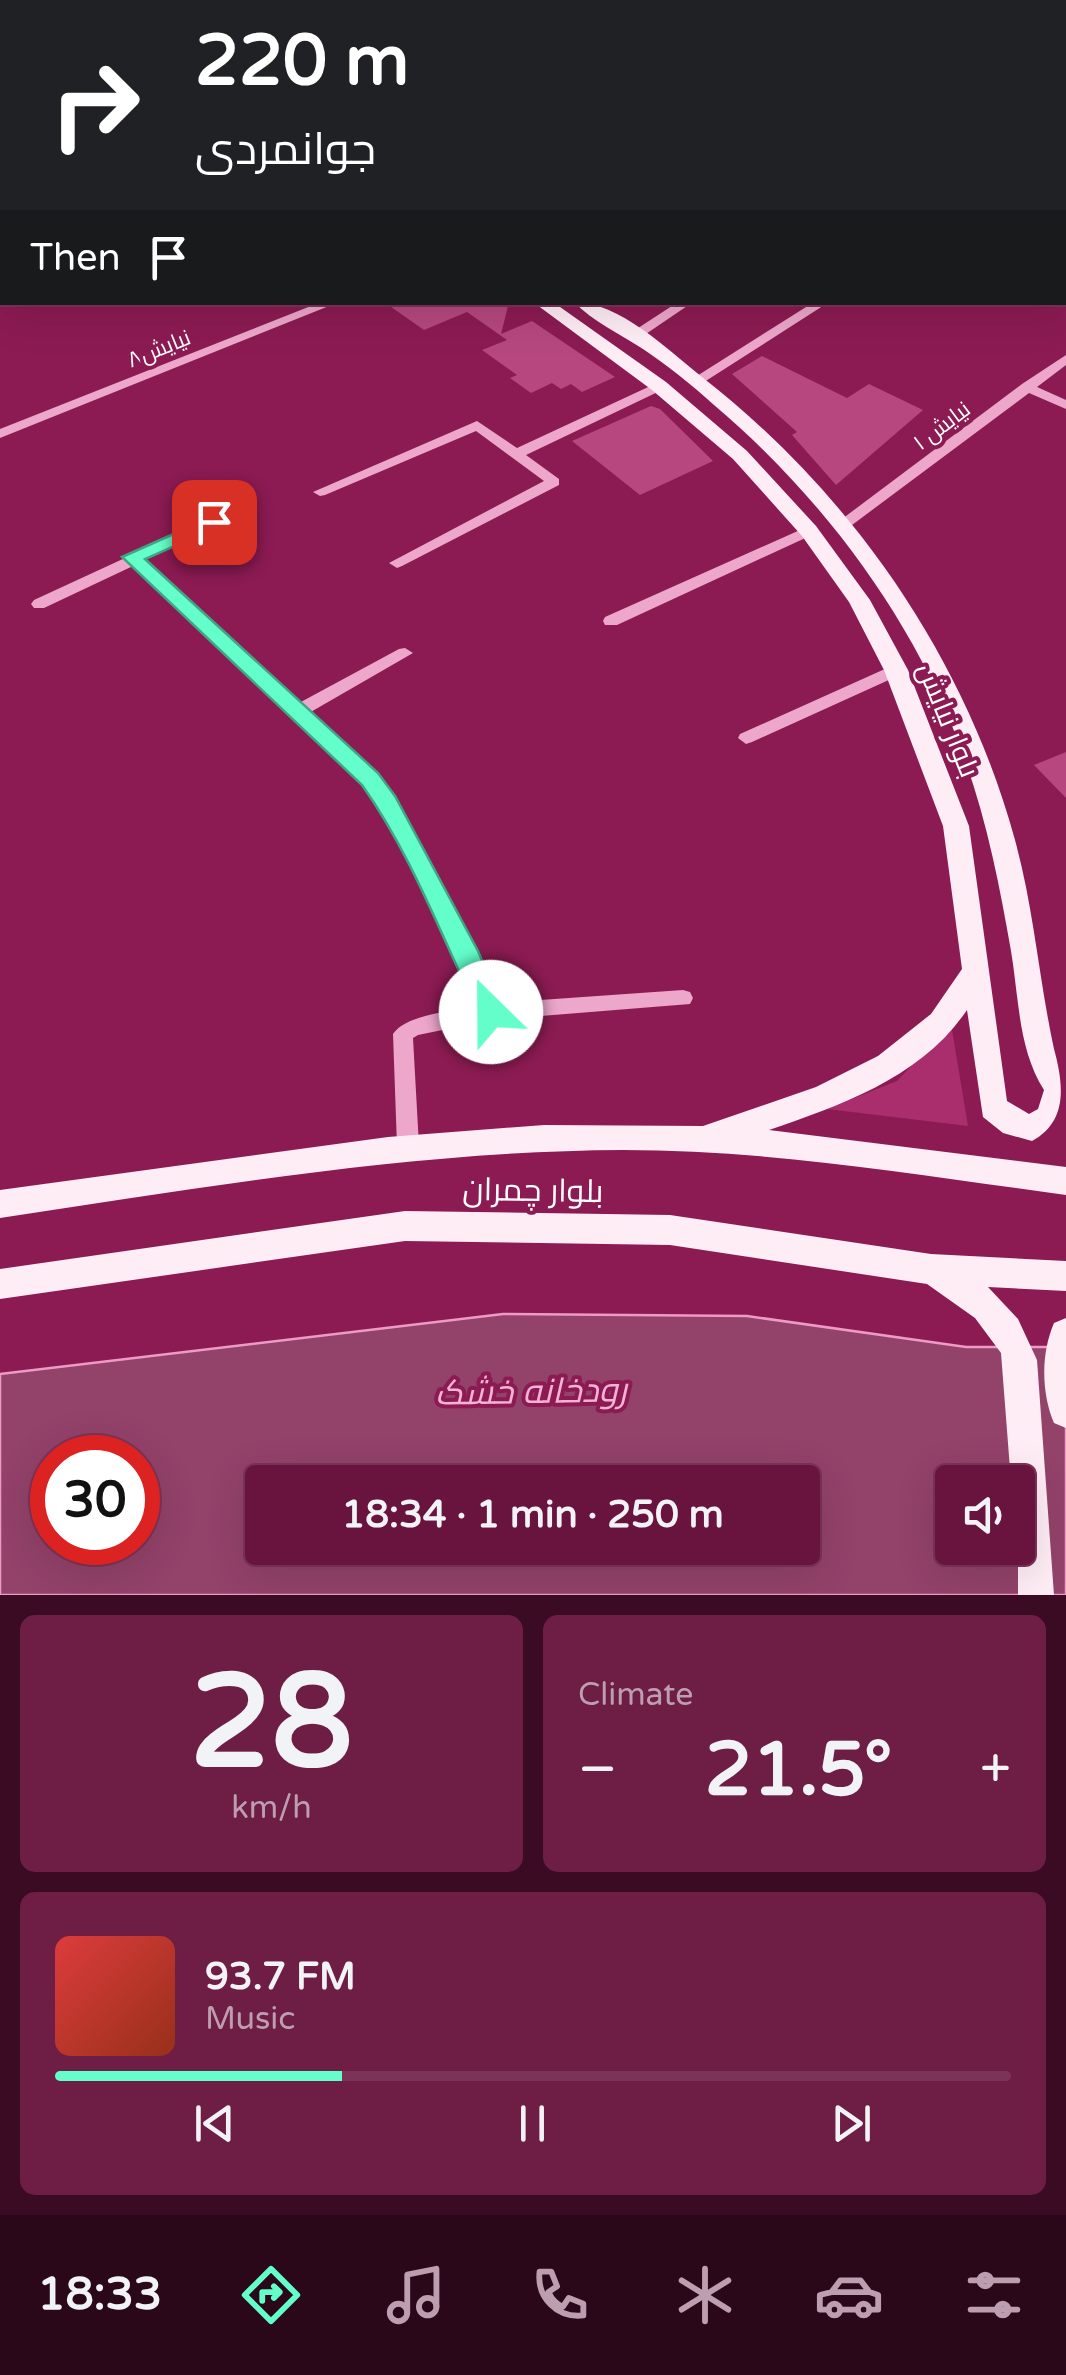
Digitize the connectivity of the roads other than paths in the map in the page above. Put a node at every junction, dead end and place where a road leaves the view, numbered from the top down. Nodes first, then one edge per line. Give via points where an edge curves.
1 (325, 305) edge
2 (545, 305) edge
3 (587, 305) edge
4 (682, 305) edge
5 (818, 305) edge
6 (636, 335) junction
7 (1066, 359) edge
8 (696, 381) junction
9 (659, 386) junction
10 (1027, 387) junction
11 (1066, 405) edge
12 (0, 434) edge
13 (516, 454) junction
14 (320, 492) dead end
15 (214, 522) dead end
16 (843, 525) junction
17 (808, 531) junction
18 (132, 557) junction
19 (397, 562) dead end
20 (38, 604) dead end
21 (611, 621) dead end
22 (405, 653) dead end
23 (896, 670) junction
24 (297, 712) junction
25 (746, 738) dead end
26 (1002, 838) junction
27 (958, 840) junction
28 (976, 970) junction
29 (683, 998) dead end
30 (491, 1012) junction
31 (1062, 1092) edge
32 (697, 1141) junction
33 (408, 1146) junction
34 (1066, 1180) edge
35 (0, 1204) edge
36 (931, 1268) junction
37 (1066, 1276) edge
38 (0, 1284) edge
39 (1066, 1334) edge
40 (1066, 1411) edge
41 (1036, 1595) edge

1 - 12 street, نیایش۸
2 - 9 main road, بلوار نیایش
3 - 6 main road, بلوار نیایش
4 - 6 street
5 - 8 street
6 - 8 main road, بلوار نیایش
7 - 10 street, نیایش ۱
8 - 16 main road, بلوار نیایش
9 - 13 street
9 - 17 main road, بلوار نیایش via 740,455
10 - 11 street
10 - 16 street, نیایش ۱
13 - 14 street via 477,425
13 - 19 street via 554,482
15 - 18 street
16 - 26 main road, بلوار نیایش via 895,595 932,662 978,760
17 - 21 street
17 - 23 main road, بلوار نیایش via 859,600
18 - 20 street
18 - 24 street
22 - 24 street
23 - 25 street
23 - 27 main road, بلوار نیایش
24 - 30 street via 379,790
26 - 27 main road
26 - 31 main road, بلوار نیایش via 1042,1058
27 - 28 main road, بلوار نیایش
28 - 31 main road, بلوار نیایش via 994,1108 1032,1128 1050,1118
28 - 32 main road via 940,1024 870,1076
29 - 30 street
30 - 33 street via 403,1034
32 - 33 main road, بلوار چمران via 624,1136
32 - 34 main road, بلوار چمران via 828,1148
33 - 35 main road, بلوار چمران
36 - 37 main road, بلوار چمران
36 - 38 main road, بلوار چمران via 670,1230 405,1226
36 - 41 main road via 975,1294 1012,1334 1020,1360
39 - 40 main road via 1060,1352

